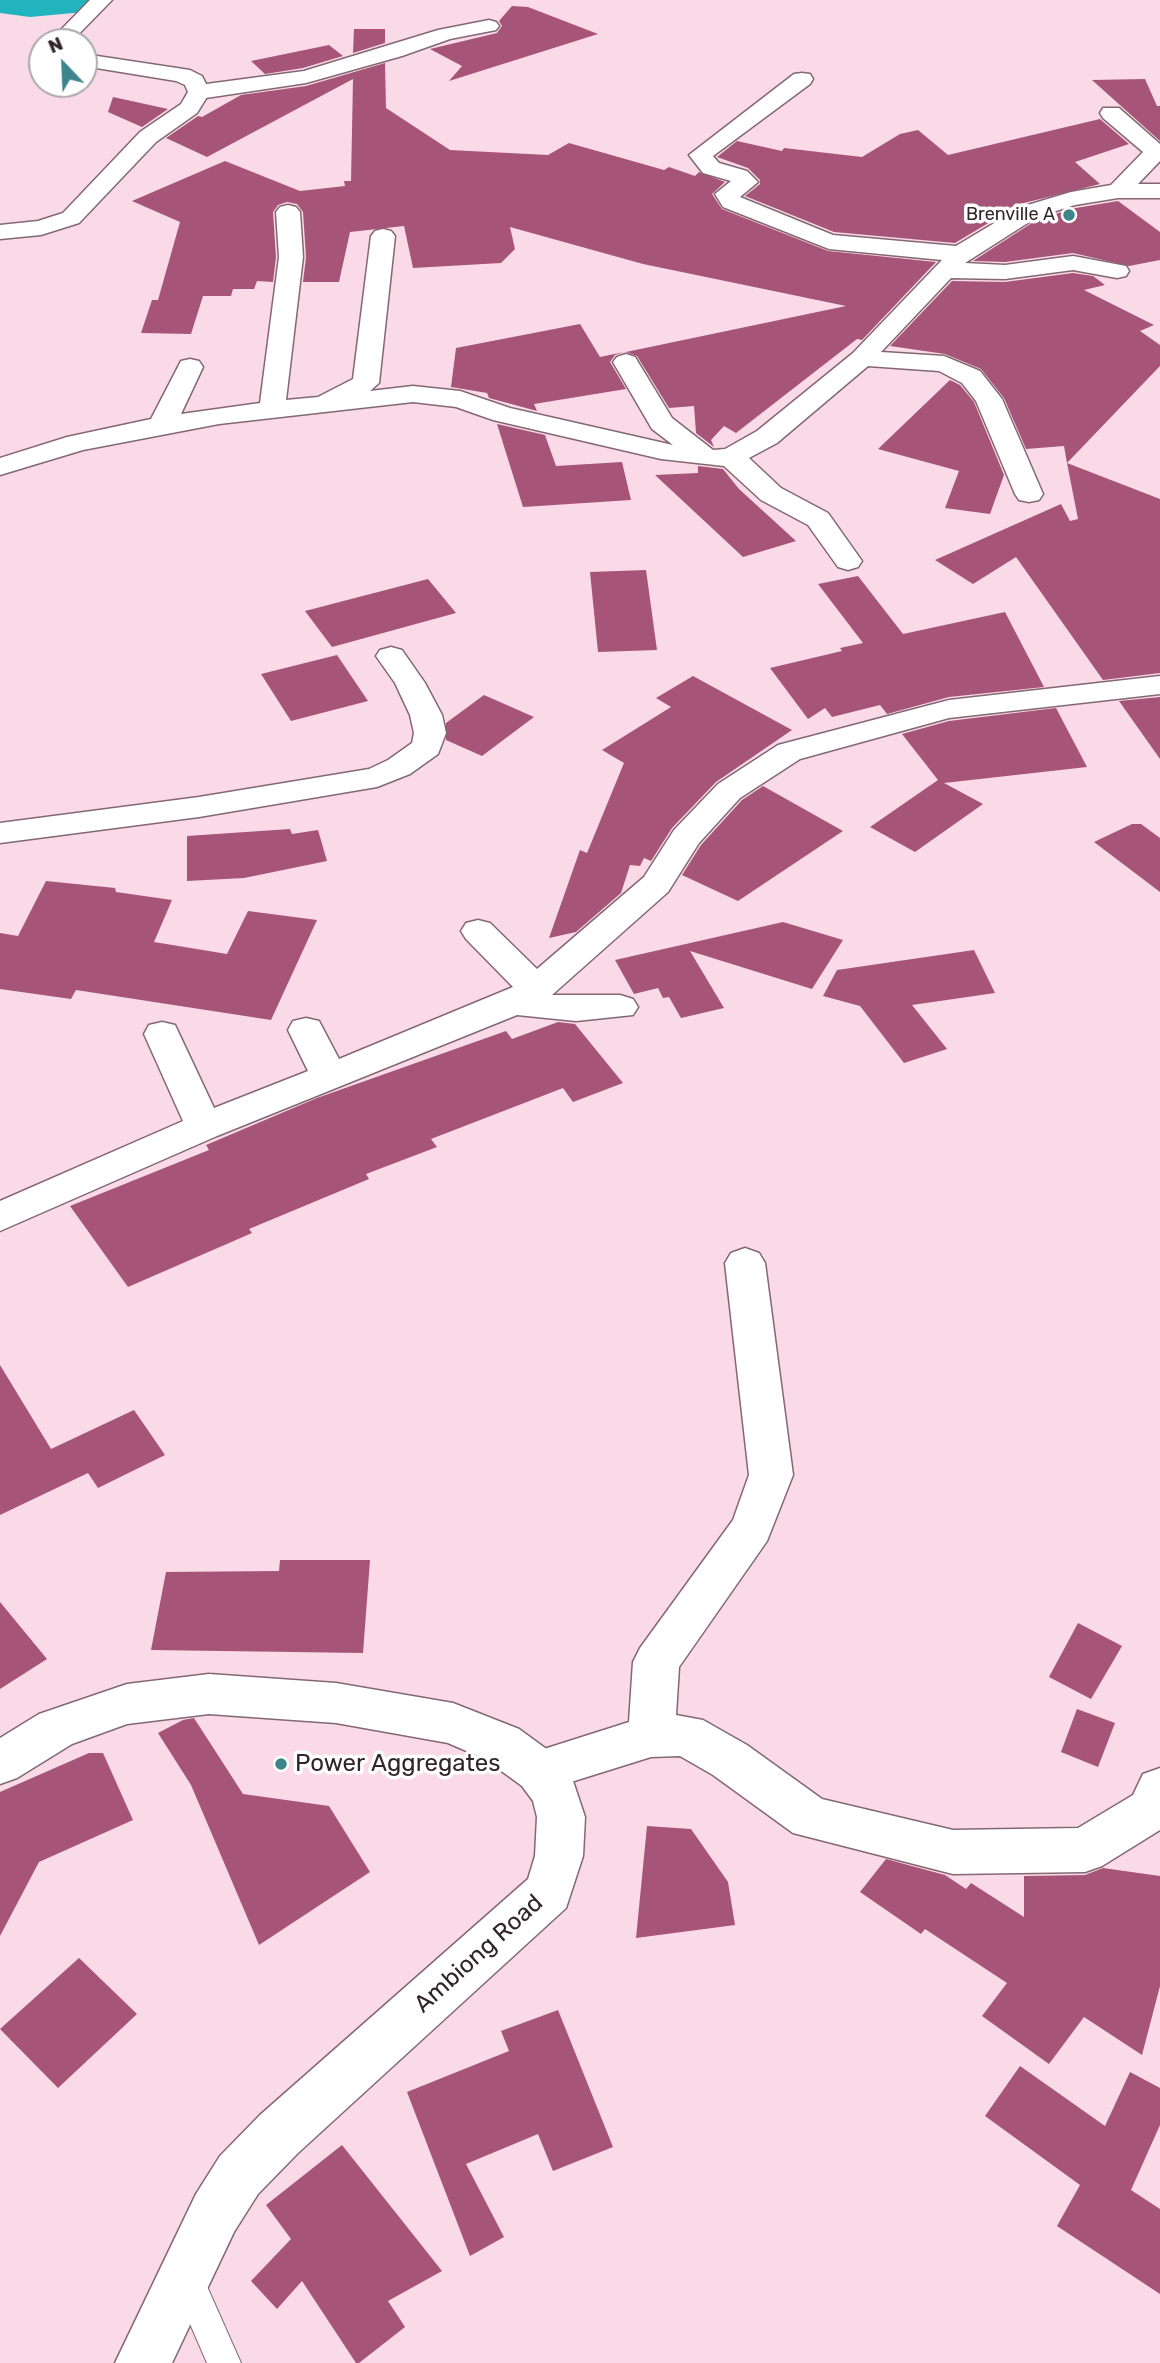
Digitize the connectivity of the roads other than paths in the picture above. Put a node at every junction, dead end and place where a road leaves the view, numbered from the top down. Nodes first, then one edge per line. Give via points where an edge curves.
1 (102, 0) edge
2 (489, 26) dead end
3 (73, 28) edge
4 (98, 62) edge
5 (802, 79) dead end
6 (198, 93) junction
7 (1111, 113) dead end
8 (1123, 191) junction
9 (1156, 201) edge
10 (288, 212) dead end
11 (0, 232) edge
12 (383, 236) dead end
13 (953, 262) junction
14 (1116, 271) dead end
15 (862, 358) junction
16 (626, 362) dead end
17 (190, 367) dead end
18 (318, 405) junction
19 (272, 410) junction
20 (162, 425) junction
21 (720, 457) junction
22 (0, 467) edge
23 (1029, 494) dead end
24 (848, 561) dead end
25 (391, 656) dead end
26 (1160, 685) edge
27 (0, 833) edge
28 (478, 931) dead end
29 (525, 996) junction
30 (620, 1007) dead end
31 (306, 1030) dead end
32 (162, 1034) dead end
33 (329, 1077) junction
34 (204, 1127) junction
35 (0, 1217) edge
36 (745, 1263) dead end
37 (651, 1737) junction
38 (0, 1763) edge
39 (539, 1771) junction
40 (1160, 1789) edge
41 (185, 2275) junction
42 (143, 2363) edge
43 (224, 2363) edge

1 - 3 street
2 - 6 street via 445,34 306,77
4 - 6 street via 182,75 194,81
5 - 13 street via 700,155 712,168 746,182 727,194 731,202 829,242
6 - 11 street via 189,108 148,136 71,218 41,228
7 - 8 street via 1156,152
8 - 9 street
8 - 13 street via 1029,212
10 - 19 street via 291,257
12 - 18 street via 366,383
13 - 14 street via 1005,272 1073,263
13 - 15 street
15 - 21 street via 767,437
15 - 23 street via 944,364 971,377 989,399
16 - 21 street via 661,424
17 - 20 street
18 - 19 street
18 - 21 street via 413,394 460,399 590,435
19 - 20 street
20 - 22 street via 76,443
21 - 24 street via 771,494 818,519
25 - 27 street via 410,683 430,733 427,747 377,777 199,807
26 - 29 street via 949,709 789,752 729,791 686,837 656,884
28 - 29 street
29 - 30 street via 576,1009
29 - 33 street
31 - 33 street
32 - 34 street
33 - 34 street
34 - 35 street
36 - 37 street via 771,1475 752,1528 656,1662
37 - 39 street
37 - 40 street via 686,1735 730,1760 810,1818 953,1852 1085,1850 1151,1810
38 - 39 street, Ambiong Road via 56,1729 127,1704 209,1694 336,1703 453,1723 502,1744
39 - 41 street, Ambiong Road via 555,1793 561,1816 559,1856 549,1892 239,2175
41 - 42 street, Ambiong Road
41 - 43 lane

